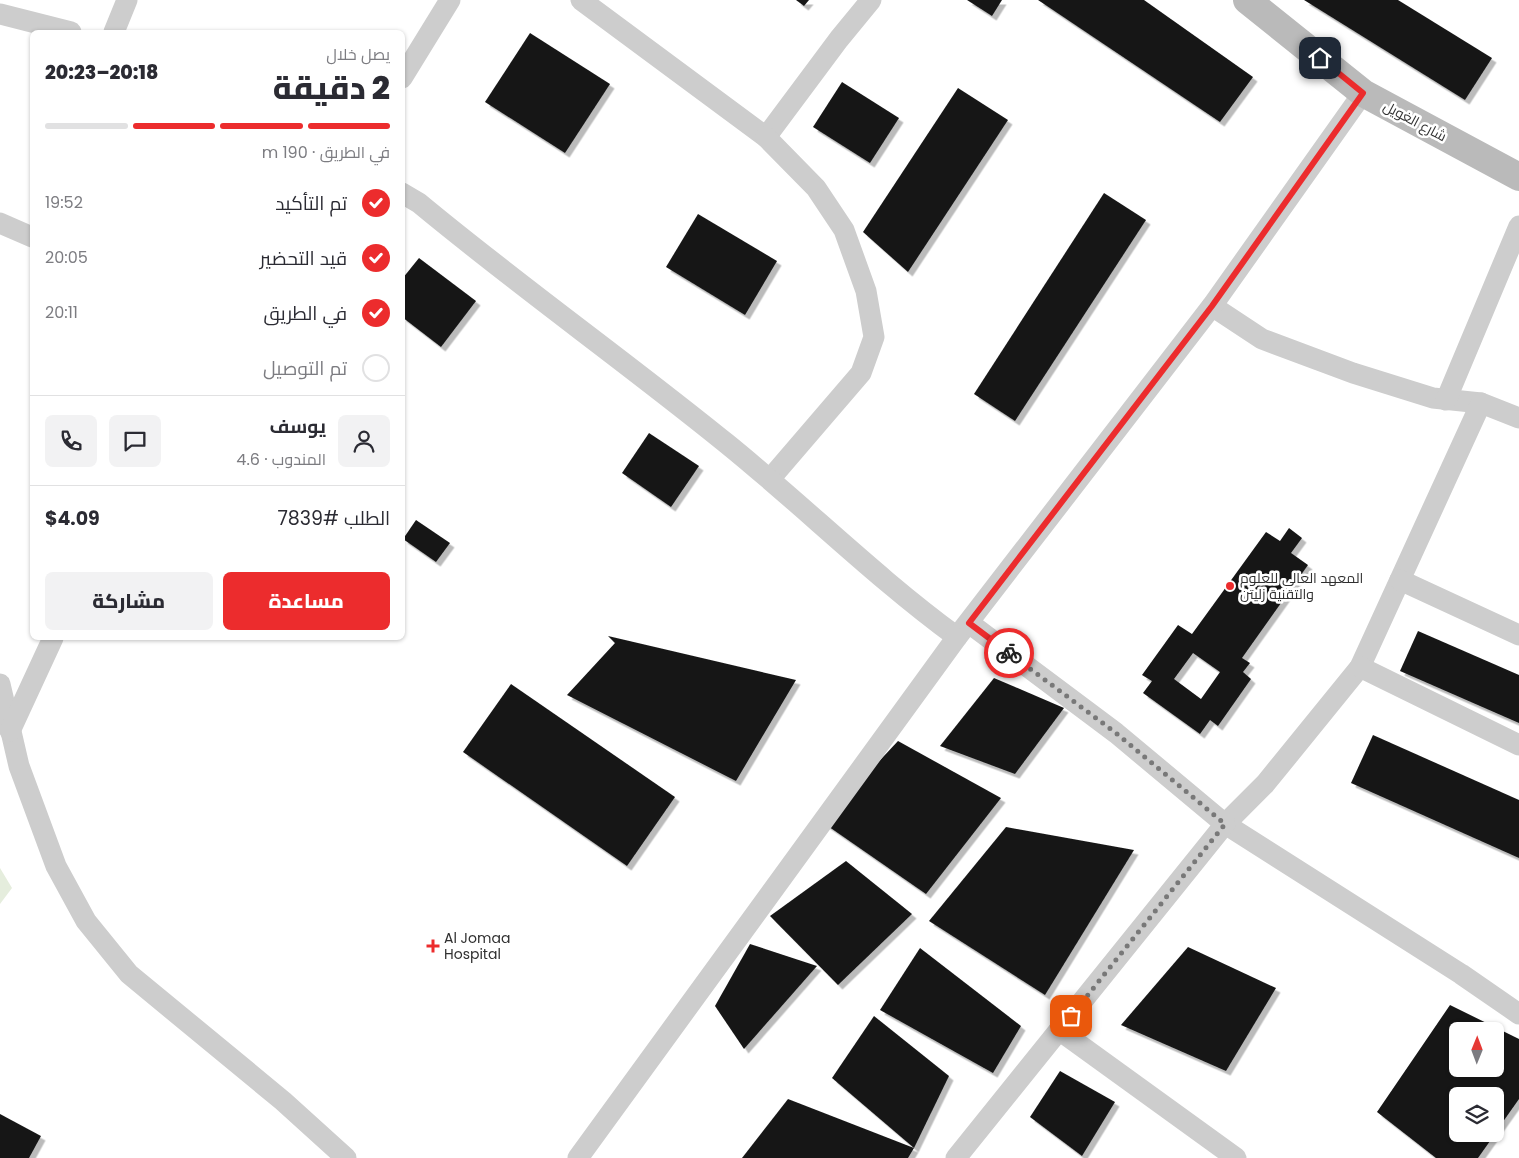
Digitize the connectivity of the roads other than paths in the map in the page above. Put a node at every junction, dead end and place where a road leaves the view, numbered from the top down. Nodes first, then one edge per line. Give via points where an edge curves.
1 (127, 0) edge
2 (450, 0) edge
3 (580, 0) edge
4 (871, 0) edge
5 (1247, 0) edge
6 (0, 14) edge
7 (64, 30) edge
8 (115, 30) edge
9 (408, 64) edge
10 (1363, 93) junction
11 (766, 137) junction
12 (1519, 177) edge
13 (405, 195) edge
14 (0, 224) edge
15 (1519, 226) edge
16 (30, 236) edge
17 (1212, 306) junction
18 (1446, 400) junction
19 (1481, 403) junction
20 (1519, 418) edge
21 (770, 479) junction
22 (1400, 580) junction
23 (963, 630) junction
24 (1519, 635) edge
25 (52, 640) edge
26 (1360, 667) junction
27 (0, 684) edge
28 (10, 731) junction
29 (1519, 745) edge
30 (1225, 824) junction
31 (1519, 1014) edge
32 (1059, 1030) junction
33 (346, 1158) edge
34 (578, 1158) edge
35 (956, 1158) edge
36 (1236, 1158) edge

1 - 8 street
2 - 9 street
3 - 11 street
4 - 11 street
5 - 10 street, شارع الغويل
6 - 7 street
10 - 12 street, شارع الغويل
10 - 17 street
11 - 21 street via 816,188 844,230 863,282 874,337 861,373
13 - 21 street
14 - 16 street
15 - 18 street
17 - 18 street via 1262,339 1352,373
17 - 23 street
18 - 19 street
19 - 20 street
19 - 22 street
21 - 23 street via 911,603
22 - 24 street
22 - 26 street
23 - 30 street via 1116,733
23 - 34 street
25 - 28 street
26 - 29 street
26 - 30 street via 1265,784
27 - 28 street
28 - 33 street via 19,766 56,866 86,921 130,974 283,1101
30 - 31 street
30 - 32 street
32 - 35 street
32 - 36 street

